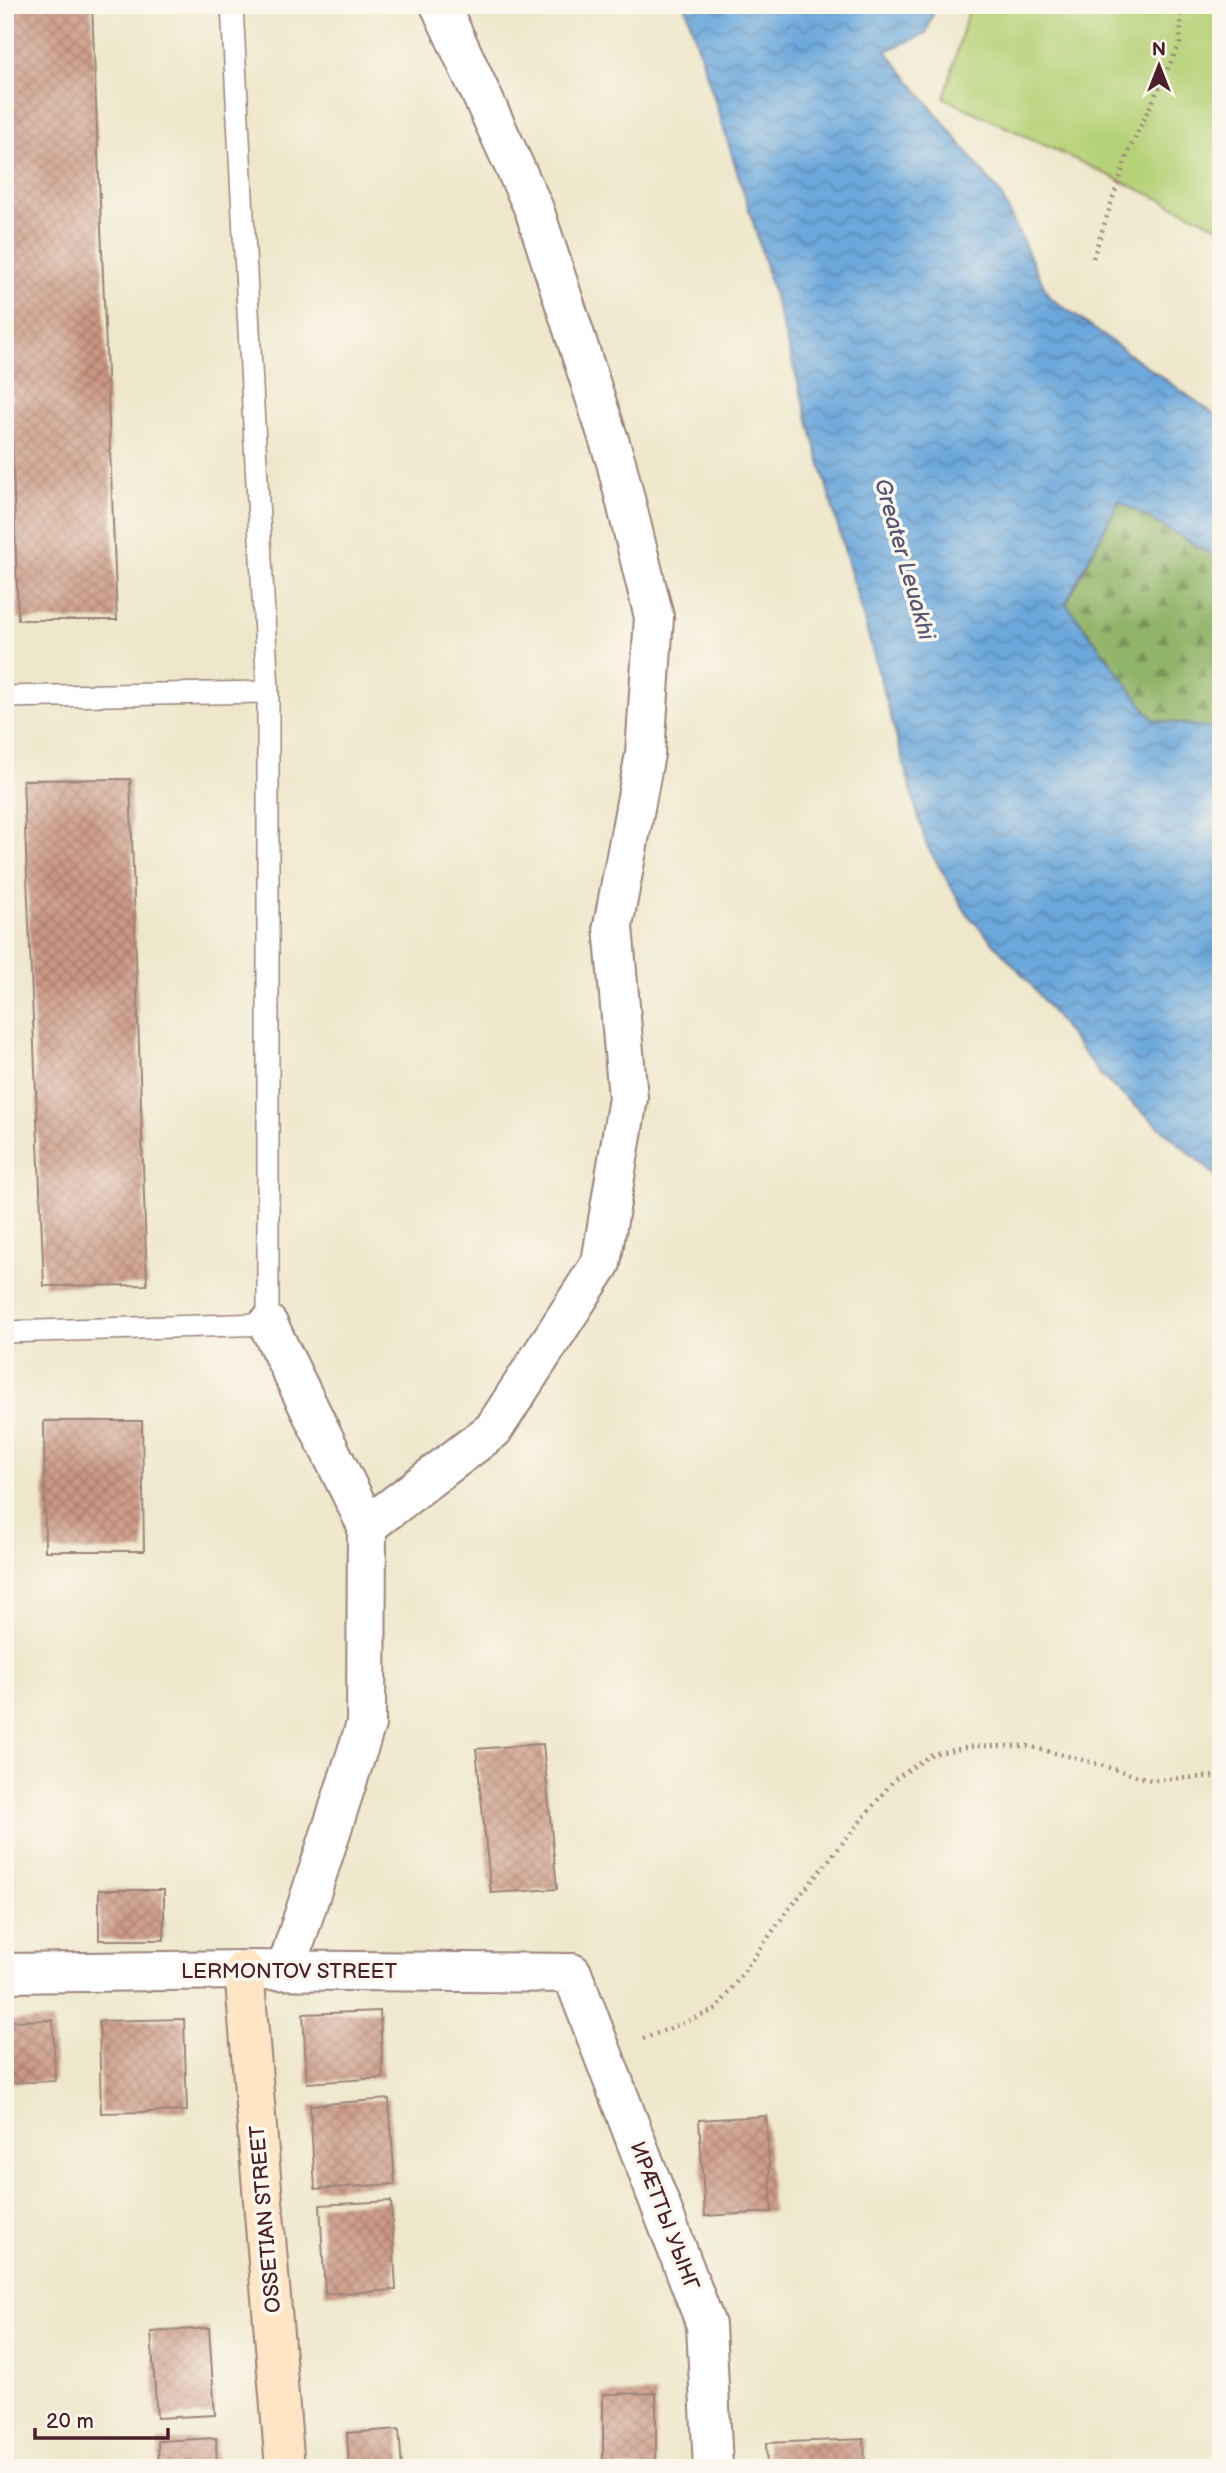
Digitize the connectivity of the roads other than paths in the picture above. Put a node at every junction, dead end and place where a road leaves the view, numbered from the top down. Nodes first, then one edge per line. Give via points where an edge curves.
1 (232, 5) edge
2 (440, 5) edge
3 (268, 692) junction
4 (5, 697) edge
5 (268, 1324) junction
6 (5, 1332) edge
7 (367, 1526) junction
8 (244, 1970) junction
9 (286, 1970) junction
10 (5, 1973) edge
11 (572, 1973) joint
12 (285, 2468) edge
13 (713, 2468) edge

1 - 3 lane
2 - 7 street via 534,209 616,462 654,617 645,754 613,926 628,1098 601,1264 493,1430
3 - 4 lane
3 - 5 lane
5 - 6 lane
5 - 7 street
7 - 9 street via 366,1724
8 - 9 street, LERMONTOV STREET
8 - 10 street, LERMONTOV STREET
8 - 12 street, OSSETIAN STREET
9 - 11 street, LERMONTOV STREET
11 - 13 street, ИРÆТТЫ УЫНГ via 706,2325

